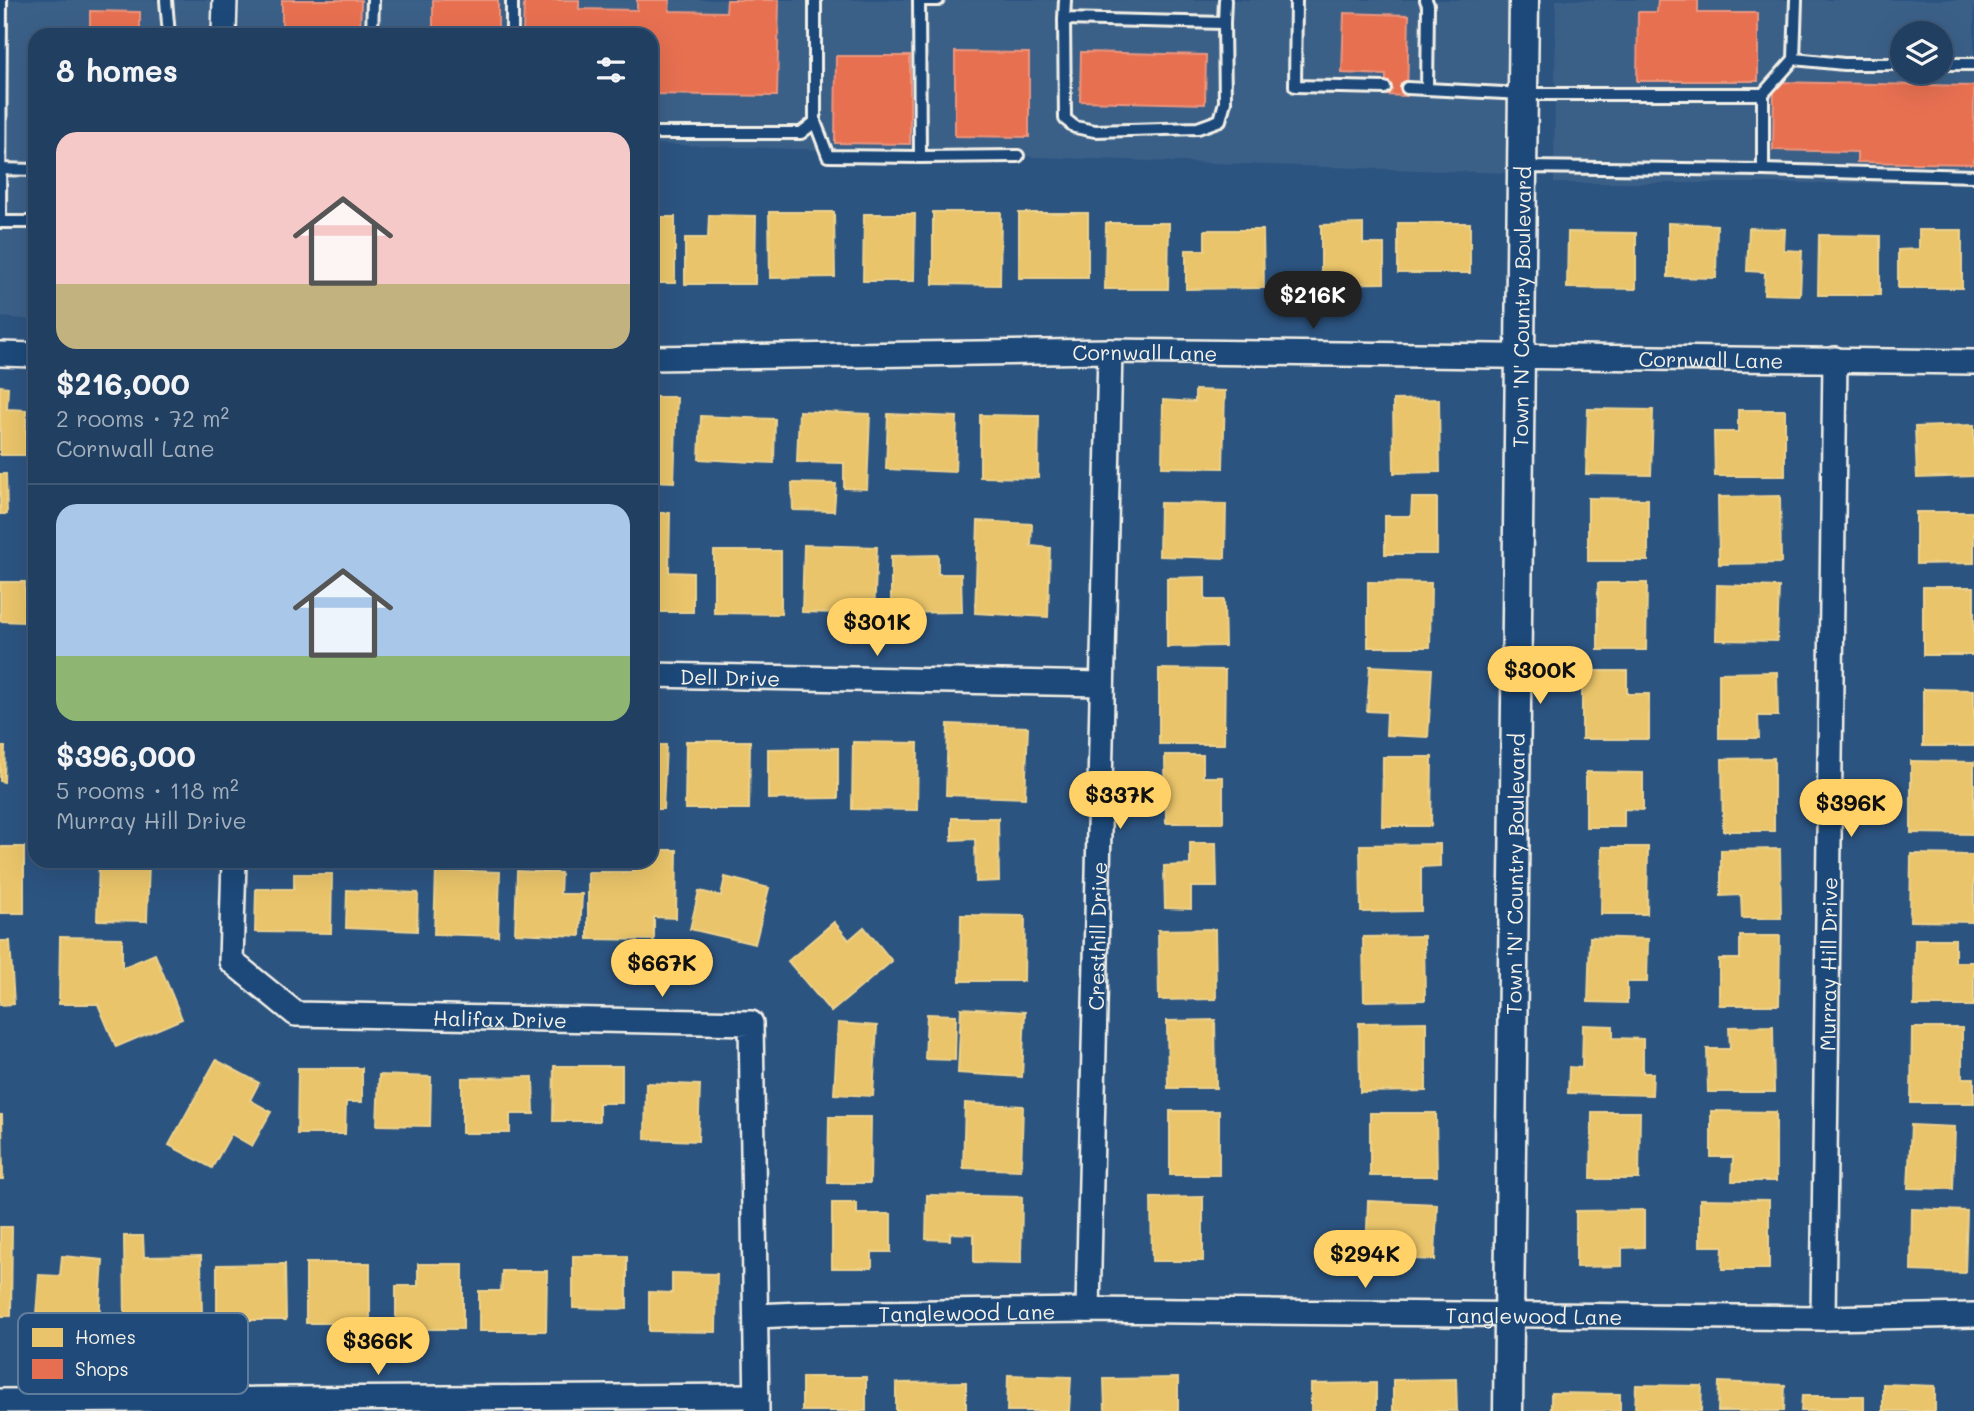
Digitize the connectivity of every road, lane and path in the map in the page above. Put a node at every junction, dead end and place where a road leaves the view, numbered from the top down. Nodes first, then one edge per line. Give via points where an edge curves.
1 (1, 0) edge
2 (166, 0) edge
3 (225, 0) edge
4 (373, 0) edge
5 (512, 0) edge
6 (815, 0) edge
7 (919, 0) edge
8 (938, 0) edge
9 (1065, 0) edge
10 (1225, 0) edge
11 (1296, 0) edge
12 (1426, 0) edge
13 (1524, 0) edge
14 (1796, 0) edge
15 (1064, 19) junction
16 (1224, 23) junction
17 (168, 28) edge
18 (224, 28) edge
19 (372, 28) edge
20 (512, 28) edge
21 (1794, 59) junction
22 (1890, 64) edge
23 (1953, 64) edge
24 (1974, 64) edge
25 (1385, 88) dead end
26 (1407, 88) dead end
27 (1427, 89) junction
28 (1523, 94) junction
29 (1763, 94) junction
30 (815, 121) junction
31 (658, 133) edge
32 (1018, 156) dead end
33 (920, 157) junction
34 (1522, 167) junction
35 (0, 169) edge
36 (28, 170) edge
37 (1763, 170) junction
38 (1974, 176) edge
39 (28, 222) edge
40 (1110, 351) junction
41 (0, 354) edge
42 (28, 355) edge
43 (1520, 356) junction
44 (658, 358) edge
45 (1835, 359) junction
46 (1974, 362) edge
47 (658, 675) edge
48 (1102, 684) junction
49 (234, 868) edge
50 (1088, 1310) junction
51 (1509, 1314) junction
52 (1974, 1315) edge
53 (757, 1317) junction
54 (1823, 1318) junction
55 (0, 1401) edge
56 (757, 1404) edge
57 (1508, 1411) edge

1 - 35 lane
2 - 17 lane
3 - 18 street
4 - 19 lane
5 - 20 lane
6 - 30 lane
7 - 8 lane
7 - 33 lane
9 - 15 lane
10 - 16 lane
11 - 25 lane via 1295,86
12 - 27 lane
13 - 28 street, Town 'N' Country Boulevard
14 - 21 lane
15 - 16 lane
15 - 16 lane via 1065,119 1074,127 1095,131 1198,128 1220,120 1225,102
21 - 22 lane
21 - 29 lane
23 - 24 lane
26 - 27 lane
27 - 28 lane
28 - 29 lane
28 - 34 street, Town 'N' Country Boulevard
29 - 37 lane
30 - 31 lane via 801,134
30 - 33 lane via 828,156
32 - 33 lane
34 - 37 lane
34 - 43 street, Town 'N' Country Boulevard
35 - 36 lane
35 - 39 lane via 0,222
37 - 38 lane
40 - 43 street, Cornwall Lane
40 - 44 street, Cornwall Lane
40 - 48 street, Cresthill Drive
41 - 42 street
43 - 45 street, Cornwall Lane
43 - 51 street, Town 'N' Country Boulevard
45 - 46 street, Cornwall Lane
45 - 54 street, Murray Hill Drive
47 - 48 street, Dell Drive
48 - 50 street, Cresthill Drive
49 - 53 street, Halifax Drive via 231,961 296,1014 751,1023
50 - 51 street, Tanglewood Lane
50 - 53 street, Tanglewood Lane
51 - 54 street, Tanglewood Lane
51 - 57 street, Town 'N' Country Boulevard
52 - 54 street, Tanglewood Lane
53 - 56 street, Halifax Drive
55 - 56 street

